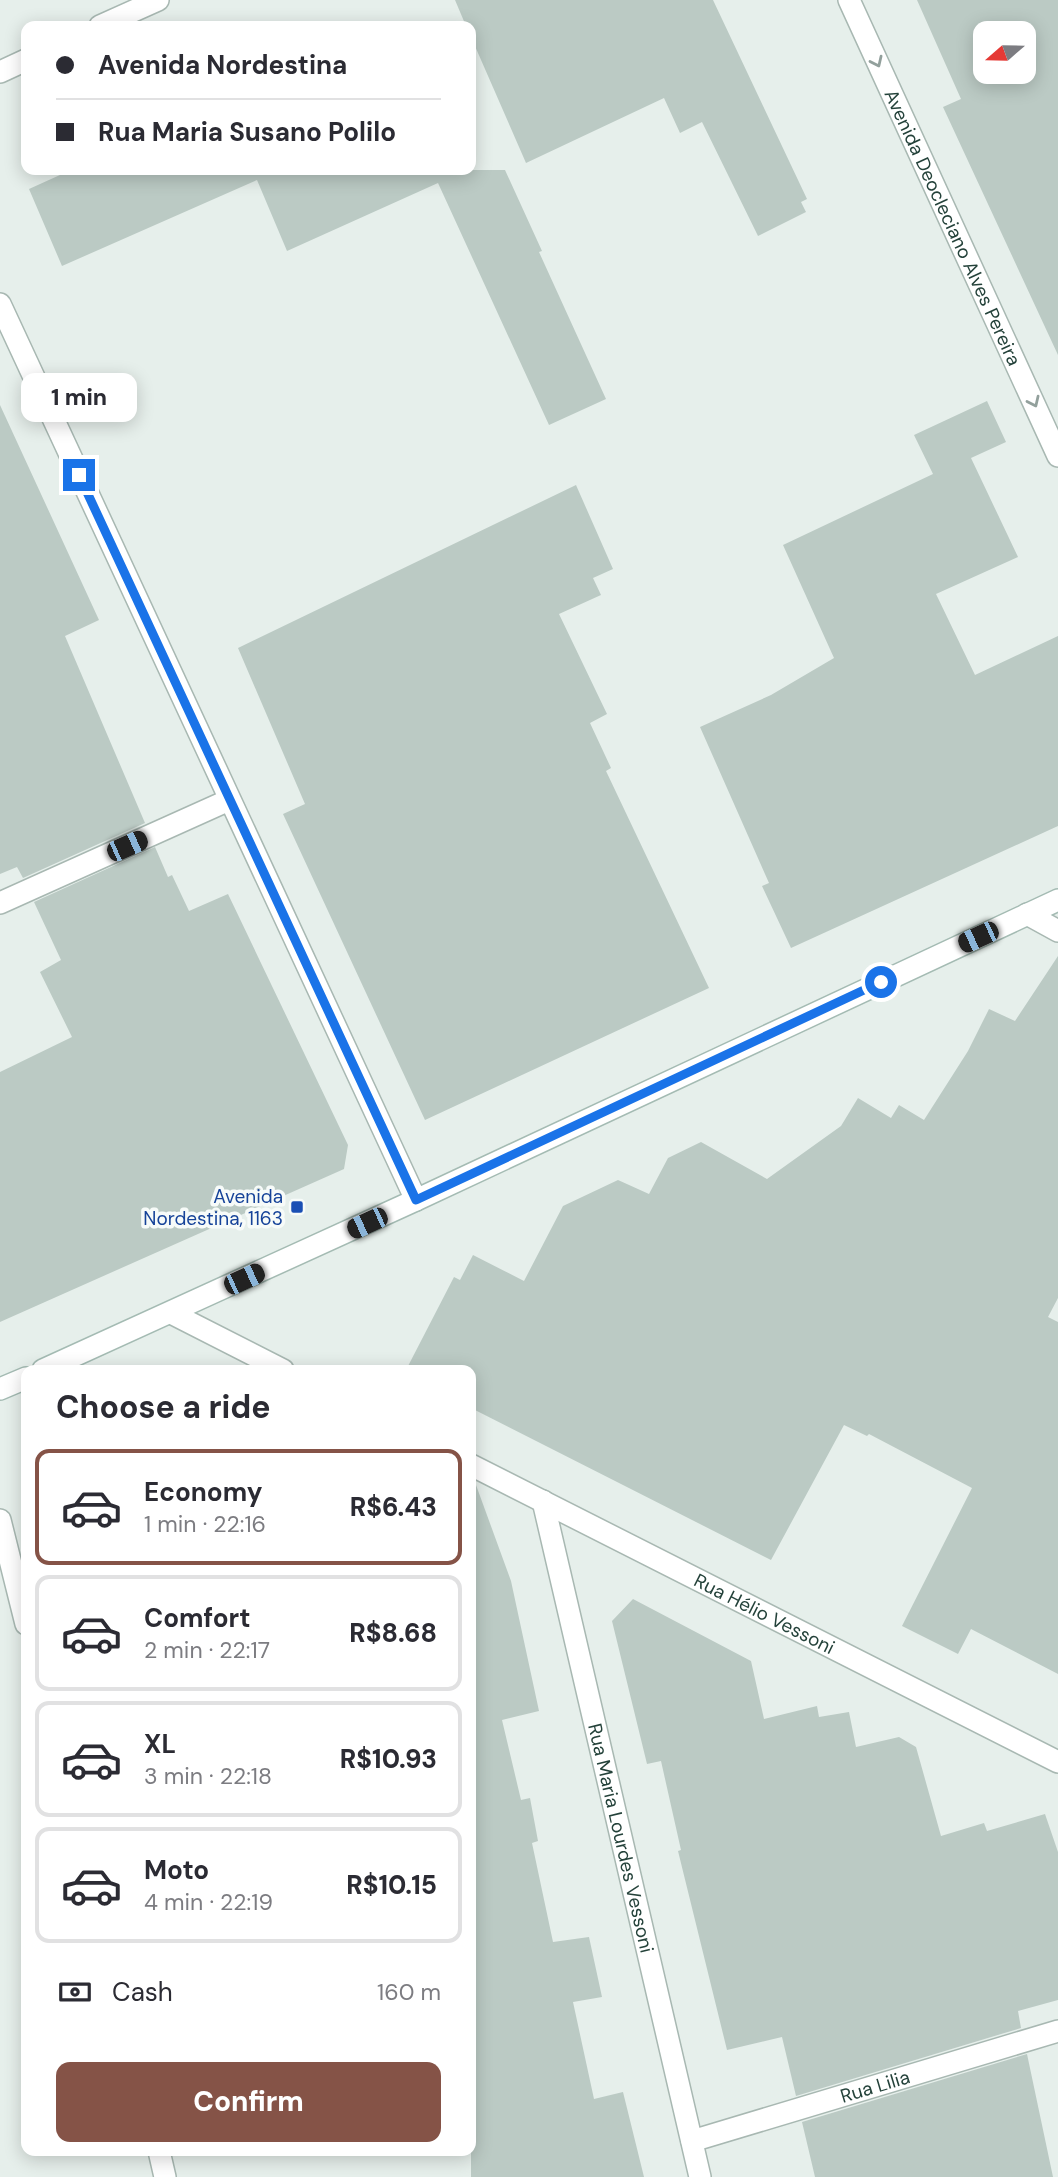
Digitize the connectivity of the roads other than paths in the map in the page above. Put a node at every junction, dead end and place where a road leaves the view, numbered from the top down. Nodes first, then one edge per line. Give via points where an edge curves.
1 (158, 0) edge
2 (849, 0) edge
3 (111, 21) edge
4 (21, 62) edge
5 (0, 72) edge
6 (0, 304) edge
7 (1058, 456) edge
8 (229, 800) junction
9 (1058, 900) edge
10 (0, 903) edge
11 (1027, 914) junction
12 (1058, 931) edge
13 (416, 1200) junction
14 (171, 1314) junction
15 (54, 1365) edge
16 (273, 1365) edge
17 (21, 1380) edge
18 (0, 1389) edge
19 (476, 1468) edge
20 (543, 1501) junction
21 (0, 1520) edge
22 (21, 1604) edge
23 (1058, 1762) edge
24 (1058, 2032) edge
25 (692, 2141) junction
26 (159, 2156) edge
27 (157, 2175) edge
28 (700, 2177) edge

1 - 3 street
2 -> 7 street, Avenida Deocleciano Alves Pereira
4 - 5 street
6 - 8 street
8 - 10 street
8 - 13 street
9 - 11 street
11 - 12 street
11 - 13 street
13 - 14 street
14 - 15 street
14 - 16 street
17 - 18 street
19 - 20 street, Rua Hélio Vessoni
20 - 23 street, Rua Hélio Vessoni
20 - 25 street, Rua Maria Lourdes Vessoni
21 - 22 street
24 - 25 street, Rua Lilia
25 - 28 street, Rua Maria Lourdes Vessoni
26 - 27 street

